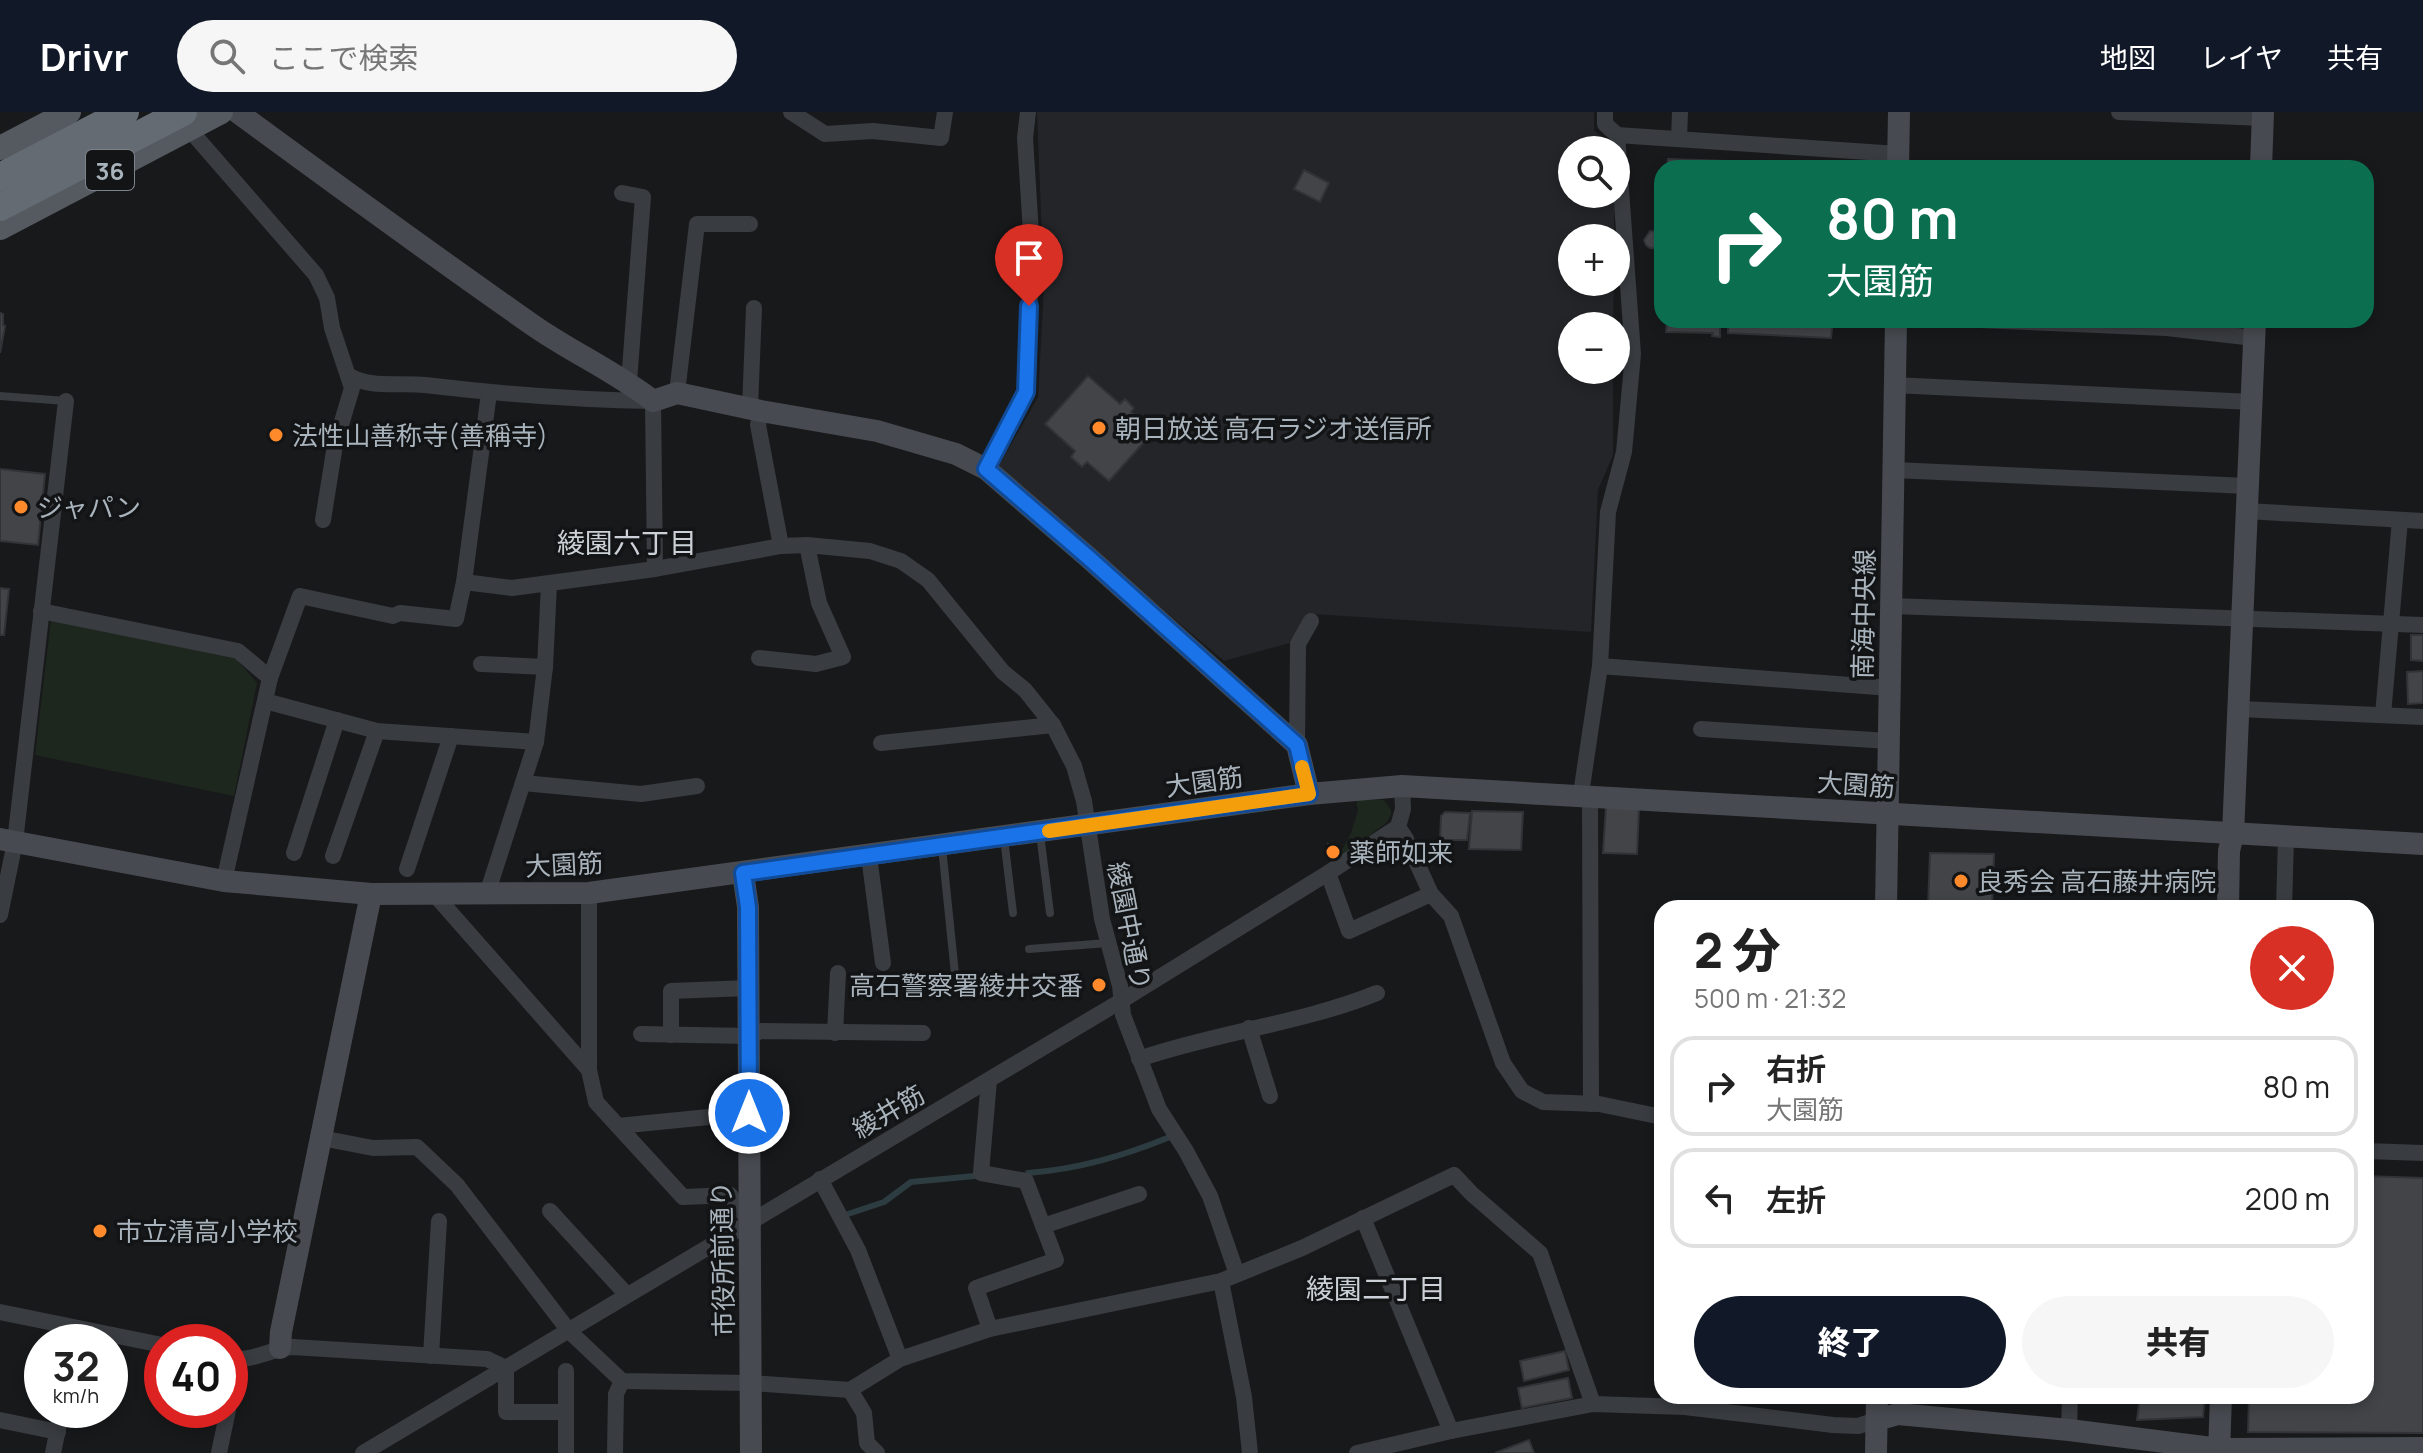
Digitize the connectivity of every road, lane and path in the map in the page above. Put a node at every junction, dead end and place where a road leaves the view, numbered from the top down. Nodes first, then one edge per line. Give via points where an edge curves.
1 (69, 112) edge
2 (125, 112) edge
3 (221, 112) edge
4 (237, 112) edge
5 (791, 112) edge
6 (873, 112) edge
7 (945, 112) edge
8 (1028, 112) edge
9 (1605, 112) edge
10 (1680, 112) edge
11 (1899, 112) edge
12 (2119, 112) edge
13 (2263, 115) edge
14 (186, 120) edge
15 (873, 131) junction
16 (1617, 135) junction
17 (1679, 139) junction
18 (0, 148) edge
19 (1888, 160) edge
20 (1898, 160) edge
21 (2261, 160) edge
22 (0, 177) edge
23 (622, 193) dead end
24 (0, 207) edge
25 (750, 224) dead end
26 (0, 228) edge
27 (754, 308) dead end
28 (1896, 328) edge
29 (2255, 329) edge
30 (348, 375) junction
31 (629, 382) junction
32 (1894, 385) junction
33 (489, 393) junction
34 (677, 393) junction
35 (0, 396) edge
36 (66, 401) joint
37 (653, 401) junction
38 (2252, 402) junction
39 (755, 410) junction
40 (986, 469) junction
41 (1894, 470) junction
42 (2247, 486) junction
43 (2246, 511) junction
44 (323, 520) dead end
45 (2400, 520) junction
46 (2423, 521) edge
47 (807, 545) junction
48 (781, 546) junction
49 (655, 569) junction
50 (464, 582) junction
51 (549, 584) junction
52 (1891, 606) junction
53 (41, 611) junction
54 (2243, 617) junction
55 (1311, 621) dead end
56 (2390, 623) junction
57 (2423, 625) edge
58 (759, 658) dead end
59 (481, 664) dead end
60 (1600, 666) junction
61 (545, 667) junction
62 (270, 678) junction
63 (1890, 688) junction
64 (265, 701) junction
65 (2239, 709) junction
66 (2383, 715) junction
67 (2423, 717) edge
68 (337, 720) junction
69 (1053, 725) junction
70 (1701, 729) dead end
71 (377, 731) junction
72 (451, 736) junction
73 (1889, 741) junction
74 (536, 742) junction
75 (881, 743) dead end
76 (1297, 745) junction
77 (523, 783) junction
78 (697, 786) dead end
79 (1402, 786) junction
80 (1309, 794) junction
81 (1585, 795) junction
82 (1887, 814) junction
83 (1088, 826) junction
84 (1398, 827) junction
85 (1040, 832) junction
86 (2233, 834) junction
87 (1004, 837) junction
88 (2286, 838) junction
89 (8, 840) edge
90 (2423, 844) edge
91 (942, 846) junction
92 (294, 853) dead end
93 (333, 856) dead end
94 (869, 856) junction
95 (407, 869) dead end
96 (743, 873) junction
97 (1328, 873) junction
98 (224, 881) junction
99 (589, 893) junction
100 (371, 894) junction
101 (487, 894) junction
102 (1431, 894) junction
103 (435, 895) junction
104 (1886, 900) edge
105 (2228, 900) edge
106 (2284, 900) edge
107 (1013, 913) dead end
108 (1050, 913) dead end
109 (0, 915) edge
110 (1109, 943) junction
111 (1029, 949) dead end
112 (883, 963) dead end
113 (838, 973) dead end
114 (955, 974) dead end
115 (748, 988) junction
116 (1377, 993) dead end
117 (1121, 1001) junction
118 (1249, 1028) junction
119 (835, 1033) junction
120 (923, 1033) dead end
121 (641, 1034) dead end
122 (671, 1035) junction
123 (748, 1036) junction
124 (1139, 1059) junction
125 (589, 1070) junction
126 (989, 1080) junction
127 (1270, 1096) dead end
128 (1591, 1104) junction
129 (749, 1113) junction
130 (1654, 1116) edge
131 (618, 1126) junction
132 (321, 1138) junction
133 (2374, 1151) edge
134 (2423, 1153) edge
135 (820, 1179) junction
136 (1139, 1194) dead end
137 (550, 1211) dead end
138 (1363, 1218) junction
139 (439, 1221) dead end
140 (749, 1221) junction
141 (1043, 1226) junction
142 (1229, 1277) junction
143 (627, 1295) junction
144 (0, 1312) edge
145 (41, 1324) edge
146 (990, 1329) junction
147 (569, 1331) junction
148 (280, 1348) junction
149 (248, 1356) edge
150 (431, 1356) junction
151 (900, 1359) junction
152 (506, 1368) junction
153 (566, 1371) dead end
154 (622, 1381) junction
155 (751, 1383) junction
156 (850, 1390) junction
157 (1593, 1404) junction
158 (1877, 1404) edge
159 (2070, 1404) edge
160 (2221, 1404) edge
161 (566, 1412) junction
162 (0, 1420) edge
163 (1877, 1420) junction
164 (59, 1428) edge
165 (224, 1428) edge
166 (2069, 1430) junction
167 (1451, 1431) junction
168 (58, 1432) junction
169 (1403, 1448) edge
170 (2411, 1450) edge
171 (2220, 1451) edge
172 (2291, 1451) edge
173 (368, 1452) edge
174 (53, 1453) edge
175 (219, 1453) edge
176 (566, 1453) edge
177 (615, 1453) edge
178 (751, 1453) edge
179 (877, 1453) edge
180 (1250, 1453) edge
181 (1357, 1453) edge
182 (1876, 1453) edge

1 - 18 main road
2 - 22 highway
3 - 14 main road, 36
4 - 31 street via 552,339
5 - 15 street via 825,134
6 - 15 street
7 - 15 street via 941,138
8 - 40 street via 1032,249 1026,392
9 - 16 street via 1605,124
10 - 17 street
11 - 20 street
12 - 13 street
13 - 21 street
14 - 24 highway
14 - 26 main road, 36
14 - 30 street via 316,275
16 - 17 street
16 - 60 street via 1633,354 1624,452 1608,512
17 - 19 street
23 - 31 street via 643,197
25 - 34 street via 697,224
27 - 39 street
28 - 32 street, 南海中央線
29 - 38 street
30 - 33 street via 360,382
30 - 44 street via 352,388 335,445
31 - 37 street
32 - 38 street
32 - 41 street, 南海中央線
33 - 37 street
33 - 50 street
34 - 37 street
34 - 39 street
35 - 36 lane
36 - 53 street
37 - 49 street
38 - 42 street
39 - 40 street via 877,431 956,454
39 - 48 street
40 - 76 street
41 - 42 street
41 - 52 street, 南海中央線
42 - 43 street
43 - 45 street
43 - 54 street
45 - 46 street
45 - 56 street
47 - 48 street, 綾園中通り
47 - 58 street via 819,603 843,657 816,664
47 - 69 street, 綾園中通り via 870,551 901,561 928,580
48 - 49 street, 綾園中通り
49 - 51 street, 綾園中通り
50 - 51 street, 綾園中通り via 512,588
50 - 62 street via 456,619 393,616 300,596
51 - 61 street
52 - 54 street
52 - 63 street, 南海中央線
53 - 62 street via 238,651
53 - 89 street
54 - 56 street
54 - 65 street
55 - 76 street via 1298,644
56 - 57 street
56 - 66 street
59 - 61 street
60 - 63 street
60 - 81 street
61 - 74 street
62 - 64 street
63 - 73 street, 南海中央線
64 - 68 street
64 - 98 street
65 - 66 street
65 - 86 street
66 - 67 street
68 - 71 street
68 - 92 street
69 - 75 street
69 - 83 street, 綾園中通り via 1074,766
70 - 73 street
71 - 72 street
71 - 93 street
72 - 74 street
72 - 95 street
73 - 82 street, 南海中央線
74 - 77 street
76 - 80 street
77 - 78 street via 641,794
77 - 101 street
79 - 80 street, 大園筋
79 - 81 street, 大園筋
79 - 84 street
80 - 83 street, 大園筋
81 - 82 street, 大園筋
81 - 128 street
82 - 86 street, 大園筋
82 - 104 street, 南海中央線
83 - 85 street, 大園筋
83 - 110 street, 綾園中通り
84 - 97 street, 綾井筋
84 - 102 street
85 - 87 street, 大園筋
85 - 108 lane
86 - 88 street, 大園筋
86 - 105 street
87 - 91 street, 大園筋
87 - 107 lane
88 - 90 street, 大園筋
88 - 106 street
89 - 98 street, 大園筋
89 - 109 street
91 - 94 street, 大園筋
91 - 114 lane
94 - 96 street, 大園筋
94 - 112 street
96 - 99 street, 大園筋
96 - 115 street, 市役所前通り
97 - 102 street via 1349,931
97 - 117 street, 綾井筋
98 - 100 street, 大園筋
99 - 101 street, 大園筋
99 - 125 street
100 - 103 street, 大園筋
100 - 132 street
101 - 103 street, 大園筋
102 - 128 street via 1451,916 1503,1063 1522,1091 1543,1102
103 - 125 street
110 - 111 lane
110 - 117 street, 綾園中通り
113 - 119 street
115 - 122 street via 671,991
115 - 123 street, 市役所前通り
116 - 118 street via 1286,1028
117 - 124 street, 綾園中通り
117 - 126 street, 綾井筋
118 - 124 street
118 - 127 street
119 - 120 street
119 - 123 street via 761,1031
121 - 122 street
122 - 123 street
123 - 129 street, 市役所前通り
124 - 142 street, 綾園中通り via 1159,1109 1210,1196
125 - 131 street via 596,1102
126 - 135 street, 綾井筋
126 - 141 street via 981,1173 1026,1181
128 - 130 street
129 - 131 street
129 - 140 street, 市役所前通り
131 - 140 street via 683,1197 730,1195
132 - 147 street via 373,1148 417,1147 457,1185
132 - 148 street
133 - 134 street
135 - 140 street, 綾井筋
135 - 151 street via 858,1250
136 - 141 street
137 - 143 street
138 - 142 street
138 - 157 street via 1454,1175 1540,1253
138 - 167 street
139 - 150 street
140 - 143 street, 綾井筋
140 - 155 street, 市役所前通り
141 - 146 street via 1056,1260 976,1288
142 - 146 street
142 - 180 street, 綾園中通り
143 - 147 street, 綾井筋
144 - 145 street
146 - 151 street
147 - 152 street, 綾井筋
147 - 154 street
148 - 149 street
148 - 150 street
150 - 152 street via 487,1359
151 - 156 street
152 - 161 street via 506,1412
152 - 173 street, 綾井筋
153 - 161 street
154 - 155 street
154 - 177 street via 616,1394
155 - 156 street
155 - 178 street, 市役所前通り
156 - 179 street via 864,1413 867,1443
157 - 163 street via 1685,1407 1833,1425
157 - 167 street
158 - 163 street
159 - 166 street
160 - 171 street
161 - 176 street
162 - 168 street
163 - 166 street via 1898,1414
163 - 182 street
164 - 168 street
165 - 175 street
166 - 171 street
167 - 169 street
168 - 174 street
169 - 181 street
170 - 172 street
171 - 172 street

